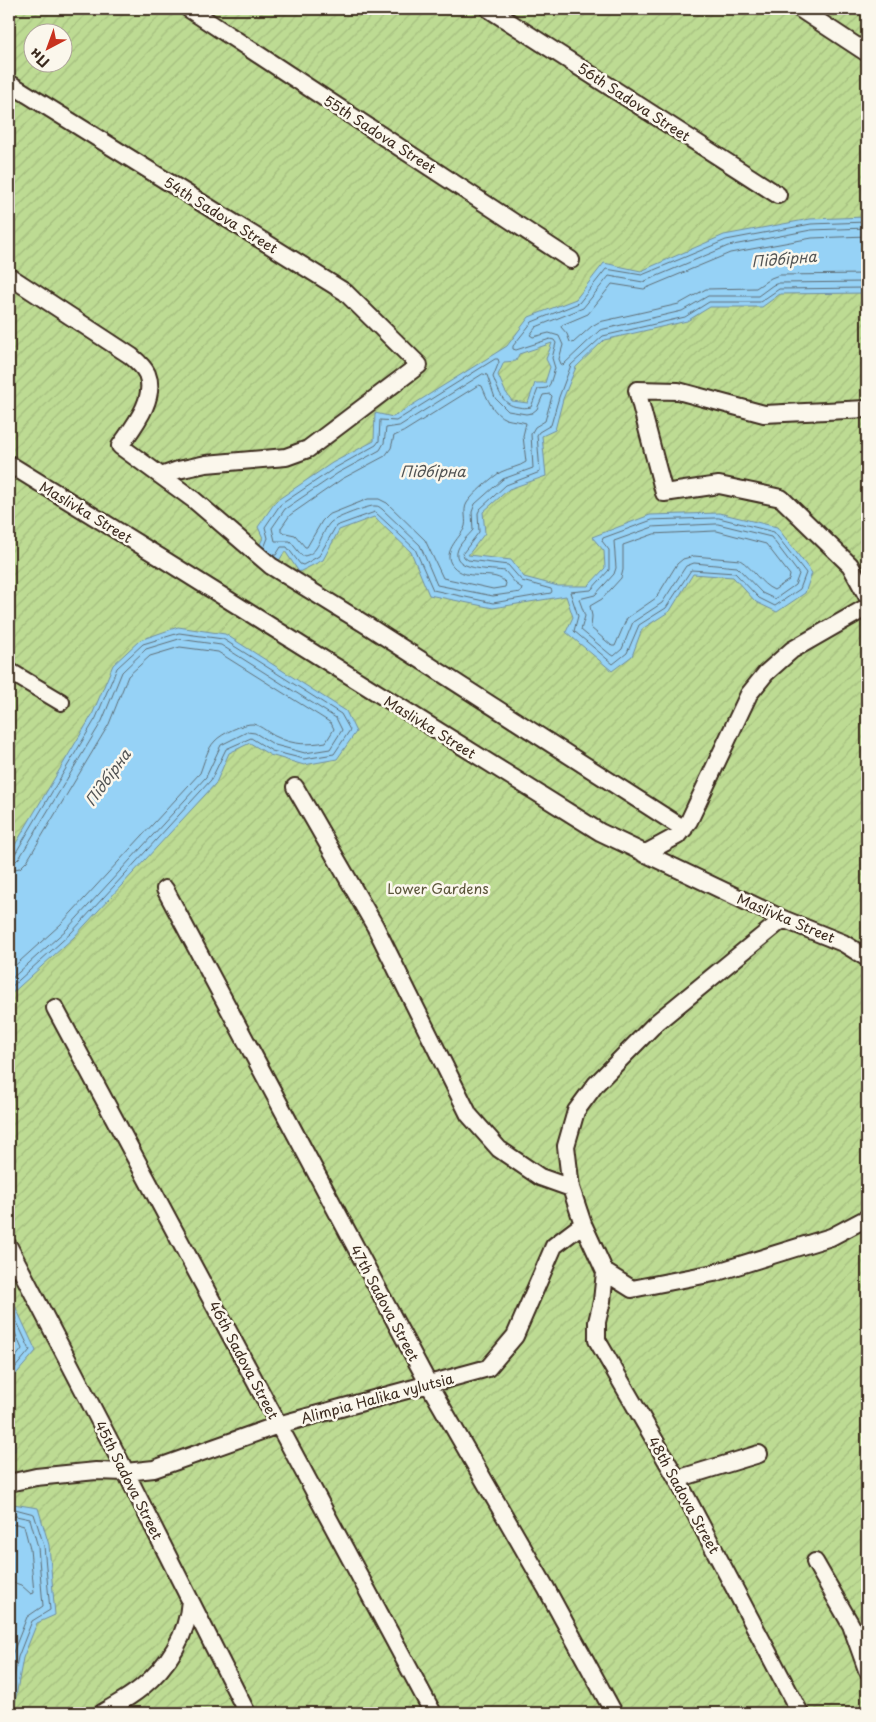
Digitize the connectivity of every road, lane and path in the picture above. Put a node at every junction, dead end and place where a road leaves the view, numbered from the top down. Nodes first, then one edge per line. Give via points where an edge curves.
1 (189, 9) edge
2 (489, 9) edge
3 (800, 9) edge
4 (867, 53) edge
5 (9, 83) edge
6 (778, 195) dead end
7 (571, 260) dead end
8 (9, 276) edge
9 (867, 409) edge
10 (9, 464) edge
11 (161, 476) junction
12 (867, 596) edge
13 (867, 608) edge
14 (9, 671) edge
15 (61, 702) dead end
16 (295, 787) dead end
17 (684, 829) junction
18 (644, 854) junction
19 (165, 888) dead end
20 (783, 919) junction
21 (867, 958) edge
22 (55, 1008) dead end
23 (571, 1188) junction
24 (867, 1218) edge
25 (584, 1224) junction
26 (9, 1247) edge
27 (605, 1272) junction
28 (428, 1383) junction
29 (278, 1425) junction
30 (759, 1454) dead end
31 (126, 1472) junction
32 (677, 1479) junction
33 (9, 1483) edge
34 (815, 1562) dead end
35 (190, 1600) junction
36 (867, 1670) edge
37 (102, 1713) edge
38 (247, 1713) edge
39 (433, 1713) edge
40 (614, 1713) edge
41 (800, 1713) edge

1 - 7 street, 55th Sadova Street
2 - 6 street, 56th Sadova Street
3 - 4 street
5 - 11 street, 54th Sadova Street via 345,292 420,365 308,449 286,457 206,464
8 - 11 street via 132,356 147,374 148,396 120,446
9 - 12 street via 764,414 678,391 638,390 664,493 719,485 781,498 850,565
10 - 18 street, Maslivka Street via 547,801
11 - 17 street via 271,566
13 - 17 street via 792,650 766,673 750,694
14 - 15 street
16 - 23 street via 375,926 469,1115 499,1149 540,1177
17 - 18 street
18 - 20 street, Maslivka Street
19 - 28 street, 47th Sadova Street
20 - 21 street, Maslivka Street via 843,943
20 - 23 street via 656,1023 596,1084 576,1111 566,1146
22 - 29 street, 46th Sadova Street
23 - 25 street
24 - 27 street via 831,1237 714,1273 632,1289
25 - 27 street
25 - 28 street, Alimpia Halika vylutsia via 554,1246 515,1336 488,1368
26 - 31 street, 45th Sadova Street
27 - 32 street, 48th Sadova Street via 596,1322 597,1340
28 - 29 street, Alimpia Halika vylutsia
28 - 40 street, 47th Sadova Street
29 - 31 street, Alimpia Halika vylutsia via 154,1469
29 - 39 street, 46th Sadova Street
30 - 32 street
31 - 33 street, Alimpia Halika vylutsia via 96,1471
31 - 35 street, 45th Sadova Street
32 - 41 street, 48th Sadova Street
34 - 36 street via 851,1626
35 - 37 street via 189,1615 180,1642 166,1664 141,1688
35 - 38 street, 45th Sadova Street

